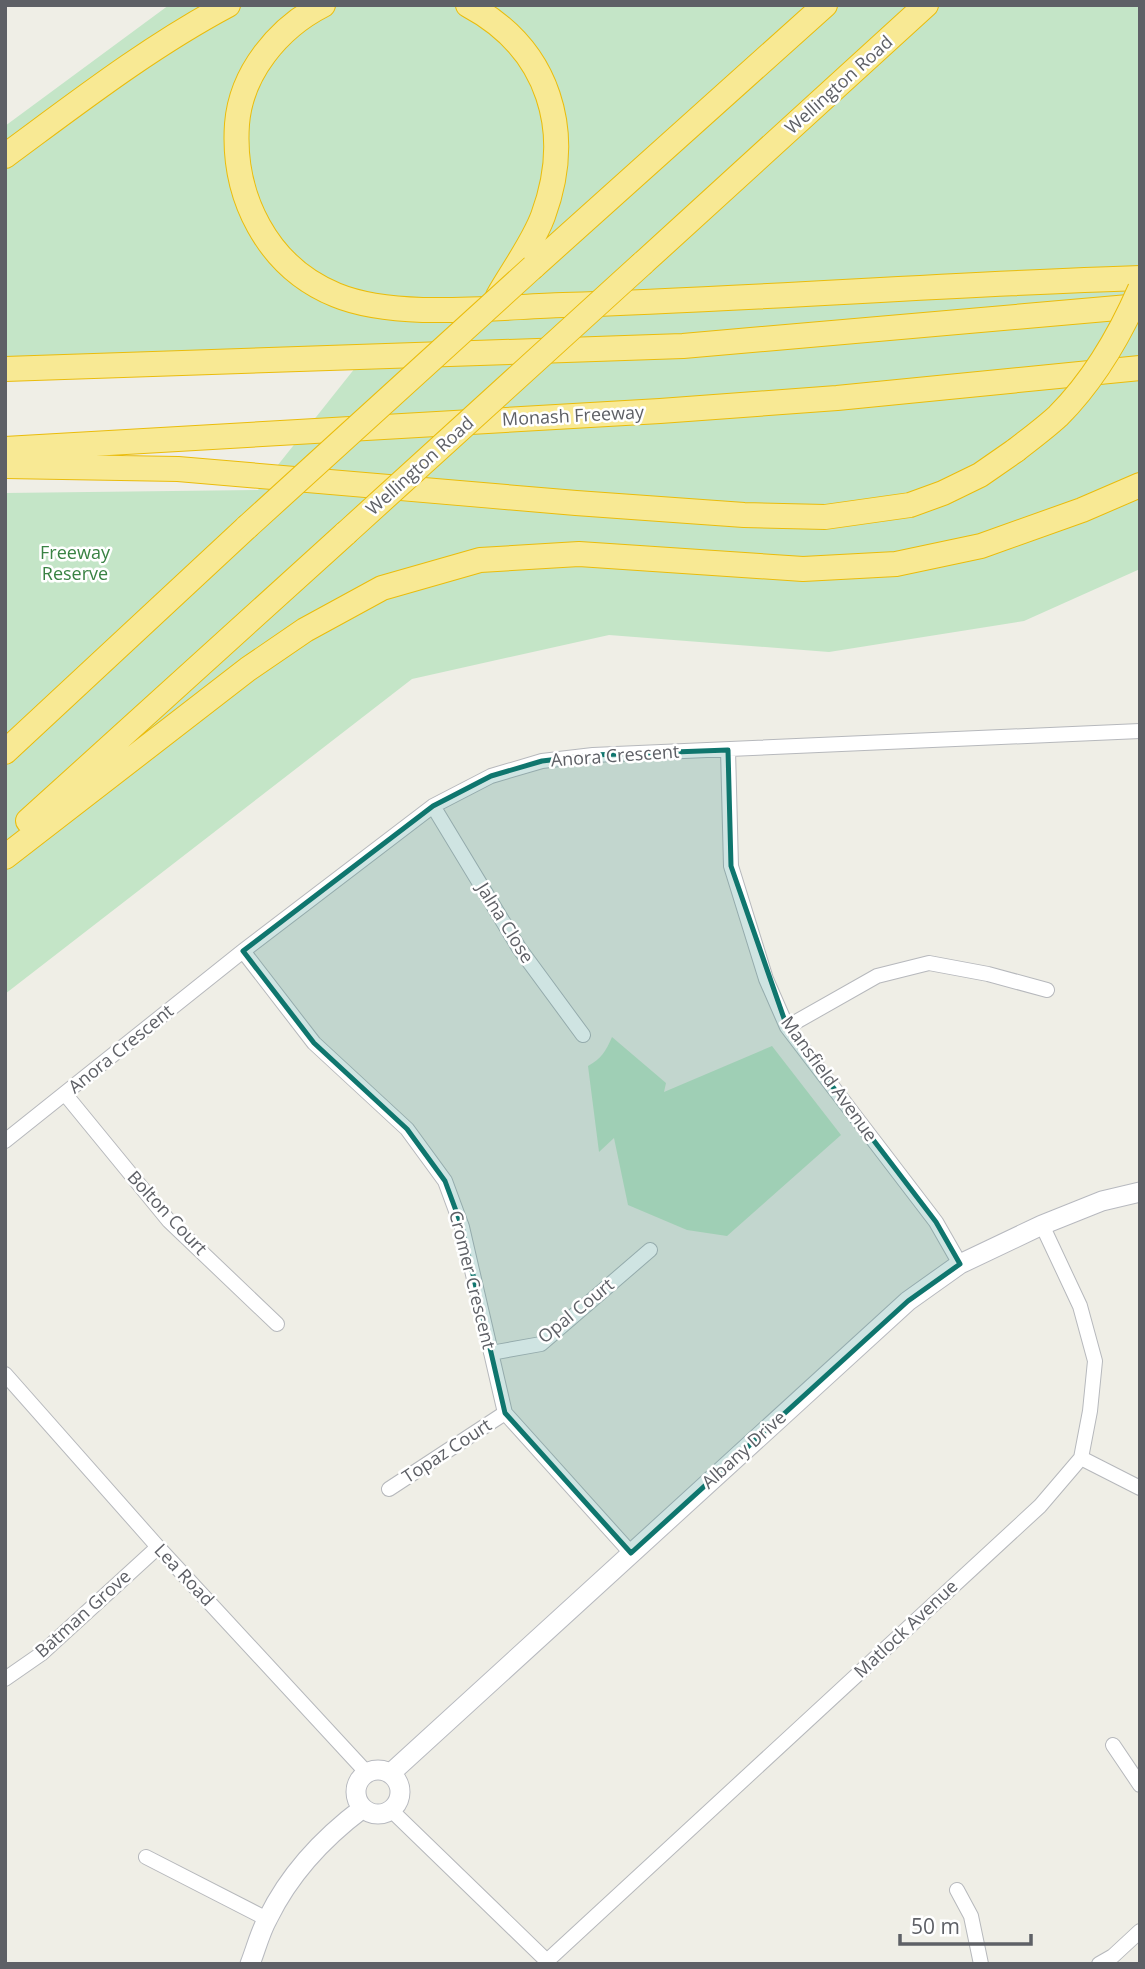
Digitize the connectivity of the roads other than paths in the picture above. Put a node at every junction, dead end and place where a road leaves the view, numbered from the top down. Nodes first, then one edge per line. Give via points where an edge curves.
1 (228, 5) edge
2 (323, 5) edge
3 (468, 5) edge
4 (824, 5) edge
5 (926, 5) edge
6 (5, 156) edge
7 (524, 267) junction
8 (1140, 278) edge
9 (1140, 289) edge
10 (1140, 306) edge
11 (1140, 368) edge
12 (5, 369) edge
13 (5, 449) edge
14 (5, 466) edge
15 (1140, 485) edge
16 (1140, 731) edge
17 (728, 750) junction
18 (5, 752) edge
19 (433, 806) junction
20 (5, 841) edge
21 (5, 857) edge
22 (243, 951) junction
23 (1047, 990) dead end
24 (787, 1027) junction
25 (583, 1035) dead end
26 (65, 1094) junction
27 (5, 1141) edge
28 (1140, 1192) edge
29 (1042, 1225) junction
30 (650, 1250) dead end
31 (960, 1265) junction
32 (278, 1324) dead end
33 (491, 1353) junction
34 (5, 1374) edge
35 (505, 1413) junction
36 (1081, 1458) junction
37 (1140, 1488) edge
38 (388, 1489) dead end
39 (158, 1547) junction
40 (631, 1553) junction
41 (5, 1679) edge
42 (1113, 1745) dead end
43 (367, 1773) junction
44 (391, 1773) junction
45 (1140, 1785) edge
46 (363, 1808) junction
47 (391, 1810) junction
48 (146, 1857) dead end
49 (957, 1890) dead end
50 (267, 1919) junction
51 (1140, 1931) edge
52 (548, 1962) edge
53 (250, 1964) edge
54 (981, 1964) edge
55 (1099, 1964) edge

1 - 6 highway via 194,23
2 - 8 highway via 289,27 261,59 240,105 236,148 245,196 270,247 301,276 355,303 414,310
3 - 7 highway via 504,29 532,61 549,97 556,134 555,177
4 - 7 highway
5 - 20 highway, Wellington Road, bridge
7 - 18 highway, bridge via 495,302
9 - 14 highway, bridge via 1113,344 1058,416 980,475 910,505 825,517 744,515 178,469
10 - 12 highway via 683,346
11 - 13 highway, Monash Freeway via 715,407
15 - 21 highway via 981,546 896,564 803,569 579,554 480,560 382,588 305,630 248,669
16 - 17 street, Anora Crescent
17 - 19 street, Anora Crescent via 542,761 491,776
17 - 24 street, Mansfield Avenue via 731,866 766,979
19 - 22 street, Anora Crescent
19 - 25 street, Jalna Close via 519,948
22 - 26 street, Anora Crescent
22 - 33 street, Cromer Crescent via 314,1043 407,1129 445,1181 462,1227
23 - 24 street via 929,963 877,976
24 - 31 street, Mansfield Avenue via 936,1222
26 - 27 street, Anora Crescent
26 - 32 street, Bolton Court via 169,1222
28 - 29 street, Albany Drive via 1102,1201
29 - 31 street, Albany Drive
29 - 36 street, Matlock Avenue via 1080,1306 1095,1361
30 - 33 street, Opal Court via 541,1344
31 - 40 street, Albany Drive via 908,1301
33 - 35 street, Cromer Crescent
34 - 39 street, Lea Road
35 - 38 street, Topaz Court
35 - 40 street, Cromer Crescent
36 - 37 street
36 - 52 street, Matlock Avenue via 1040,1506
39 - 41 street, Batman Grove via 41,1654
39 - 43 street, Lea Road
40 - 44 street, Albany Drive
42 - 45 street
43 - 44 street
43 - 46 street via 356,1795
44 - 47 street via 401,1793
46 - 47 street via 377,1815
46 - 50 street via 330,1833 303,1864
47 - 52 street
48 - 50 street
49 - 54 street via 971,1916
50 - 53 street
51 - 55 street

